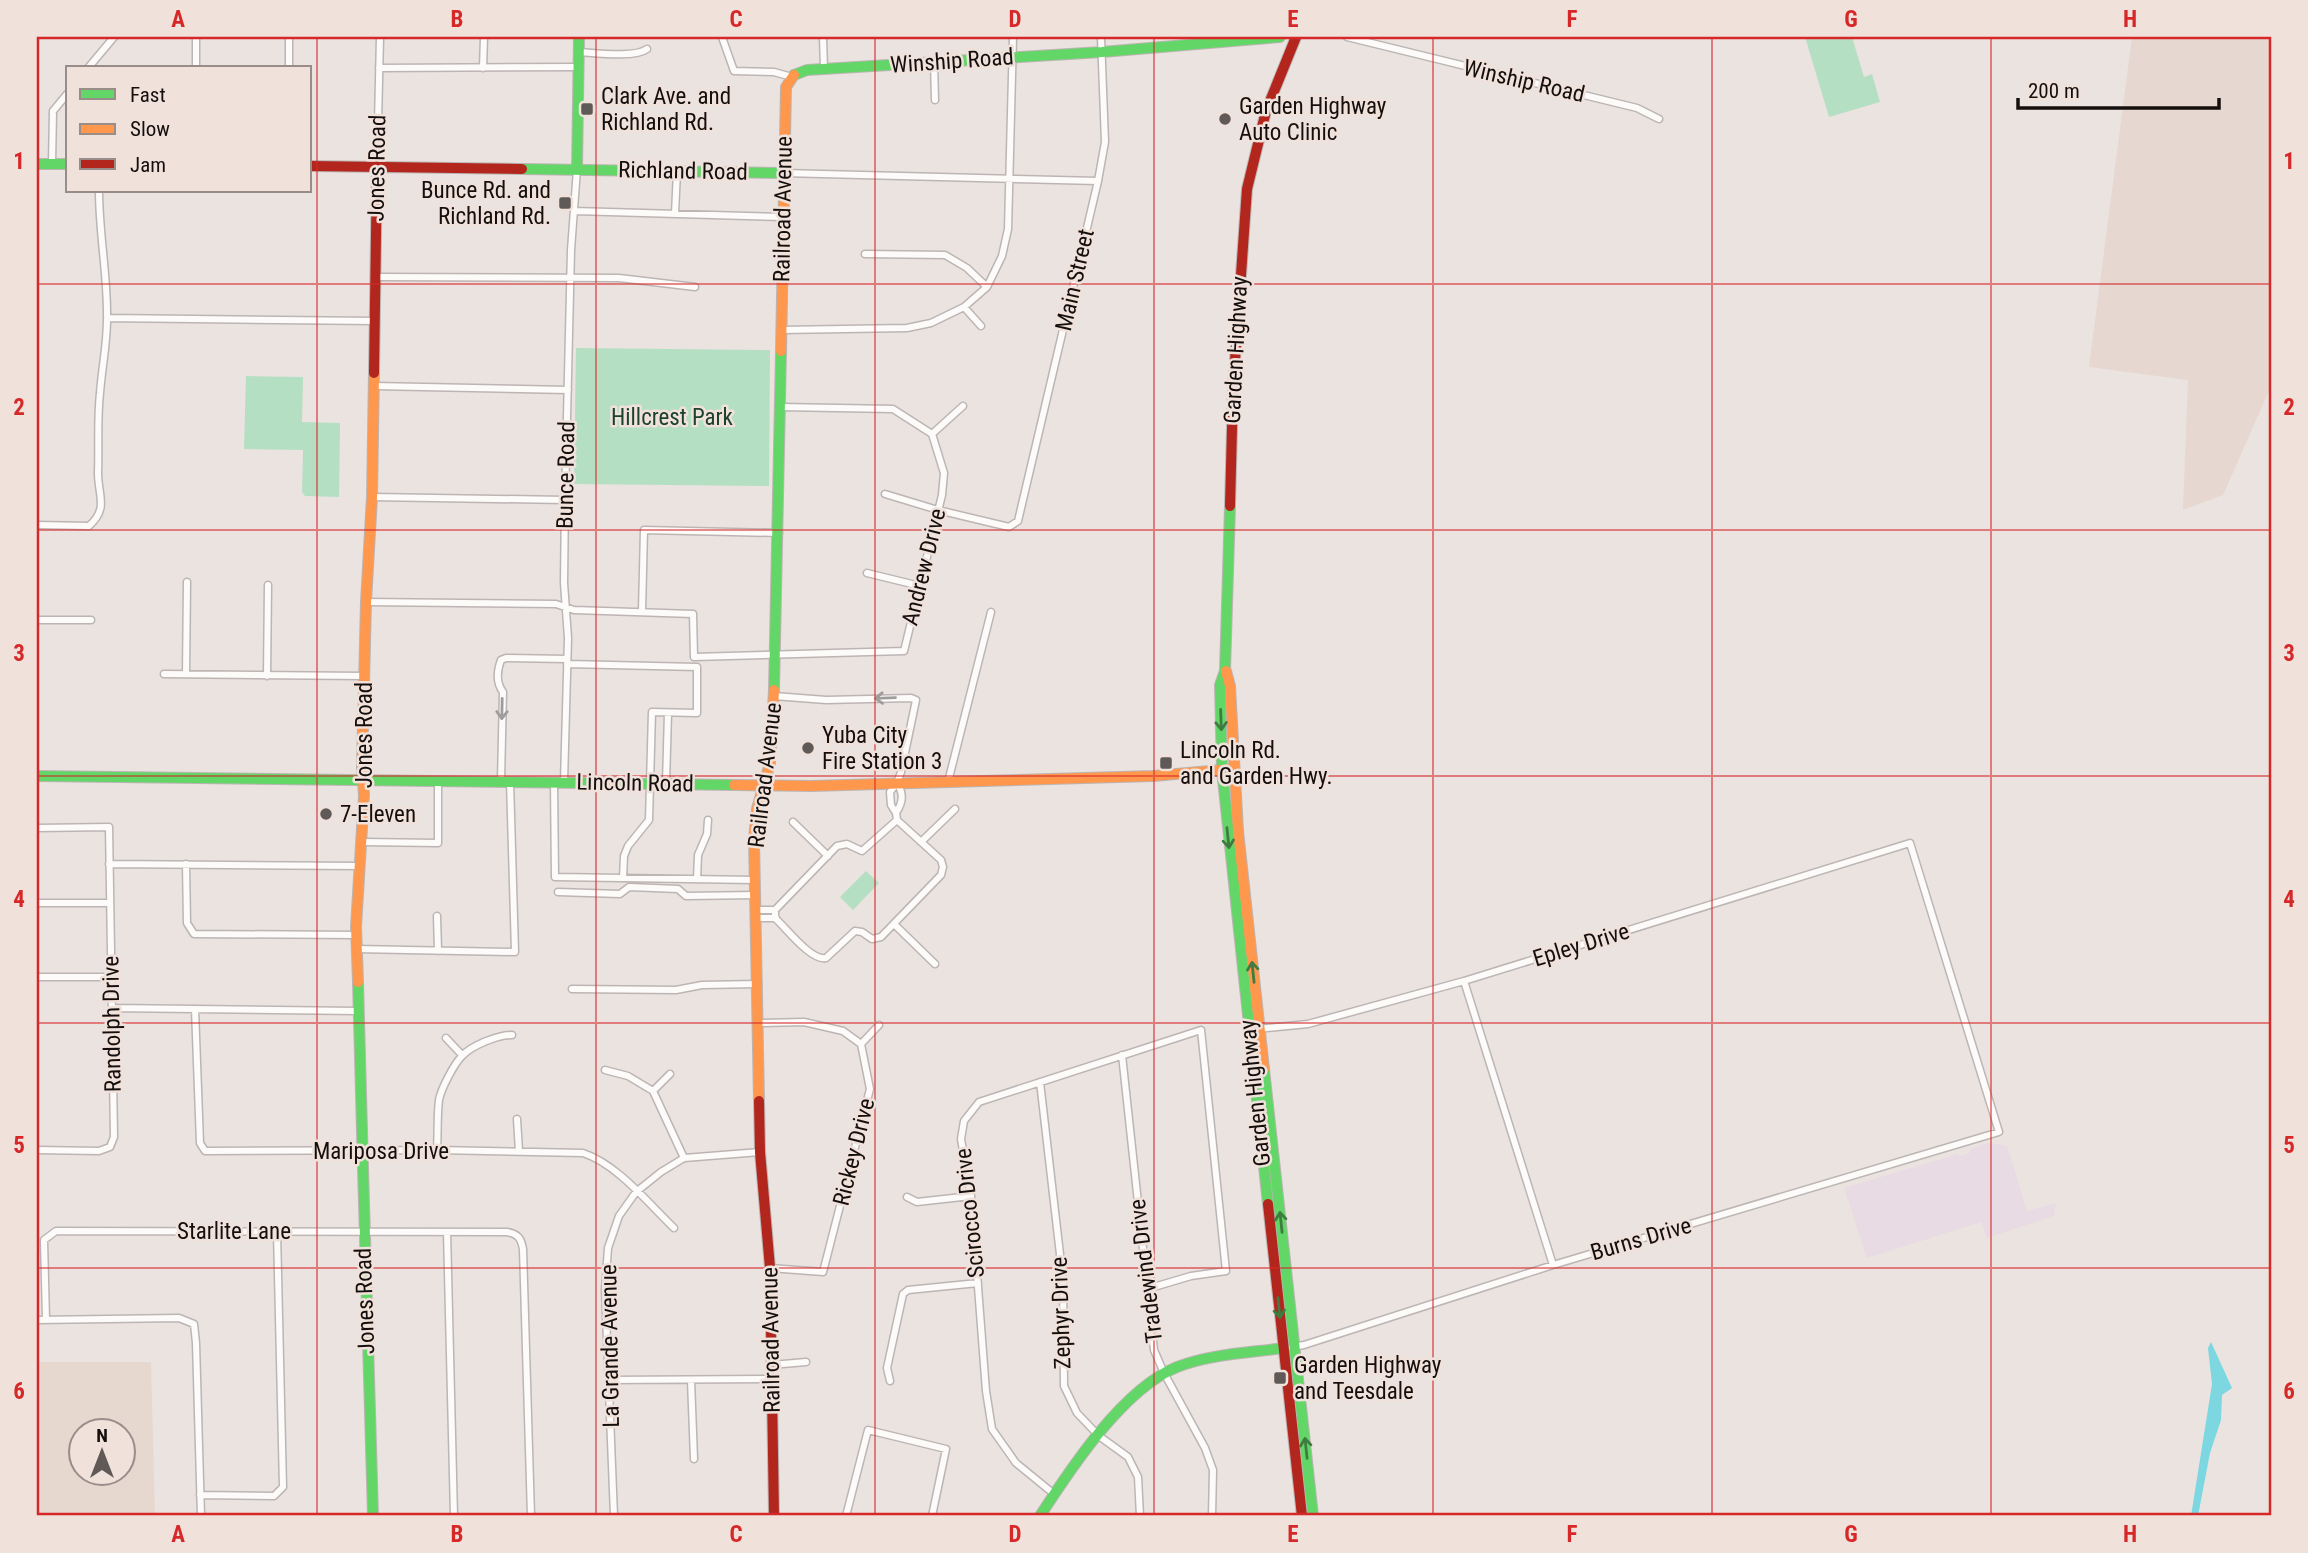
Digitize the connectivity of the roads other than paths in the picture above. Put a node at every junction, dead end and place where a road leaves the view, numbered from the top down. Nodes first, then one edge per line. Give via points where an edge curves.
1 (114, 37) edge
2 (197, 37) edge
3 (289, 37) edge
4 (380, 37) edge
5 (484, 37) edge
6 (579, 37) edge
7 (722, 37) edge
8 (823, 37) edge
9 (1013, 37) edge
10 (1101, 37) edge
11 (1280, 37) edge
12 (1296, 37) edge
13 (1347, 37) edge
14 (647, 49) dead end
15 (579, 52) junction
16 (1102, 52) junction
17 (1012, 57) junction
18 (934, 62) junction
19 (90, 66) edge
20 (196, 66) edge
21 (289, 66) edge
22 (579, 67) junction
23 (379, 68) junction
24 (483, 68) junction
25 (824, 69) junction
26 (792, 77) junction
27 (66, 95) edge
28 (935, 100) dead end
29 (1659, 119) dead end
30 (37, 164) edge
31 (52, 164) junction
32 (66, 164) edge
33 (312, 166) edge
34 (377, 166) junction
35 (577, 169) junction
36 (677, 171) junction
37 (783, 173) junction
38 (1011, 178) junction
39 (1098, 181) junction
40 (99, 192) edge
41 (574, 211) junction
42 (675, 214) junction
43 (783, 217) junction
44 (865, 254) dead end
45 (376, 277) junction
46 (571, 278) junction
47 (695, 287) dead end
48 (987, 287) junction
49 (964, 307) junction
50 (108, 318) junction
51 (375, 321) junction
52 (981, 326) dead end
53 (781, 330) junction
54 (374, 386) junction
55 (568, 390) junction
56 (963, 406) dead end
57 (780, 407) junction
58 (932, 434) junction
59 (885, 494) dead end
60 (372, 497) junction
61 (565, 500) junction
62 (938, 510) junction
63 (37, 525) edge
64 (779, 533) junction
65 (867, 573) dead end
66 (187, 582) dead end
67 (268, 585) dead end
68 (920, 586) junction
69 (366, 602) junction
70 (566, 607) junction
71 (642, 611) junction
72 (991, 612) dead end
73 (37, 620) edge
74 (91, 620) dead end
75 (776, 655) junction
76 (567, 662) junction
77 (164, 674) dead end
78 (187, 674) junction
79 (267, 676) junction
80 (364, 676) junction
81 (775, 696) junction
82 (668, 713) junction
83 (1228, 770) junction
84 (37, 776) edge
85 (363, 781) junction
86 (438, 781) junction
87 (505, 781) junction
88 (559, 782) junction
89 (948, 782) junction
90 (650, 783) junction
91 (666, 783) junction
92 (897, 783) junction
93 (764, 785) junction
94 (955, 809) dead end
95 (896, 816) junction
96 (708, 820) dead end
97 (793, 822) dead end
98 (37, 828) edge
99 (362, 842) junction
100 (921, 842) junction
101 (828, 856) junction
102 (109, 864) junction
103 (186, 864) junction
104 (360, 866) junction
105 (622, 878) junction
106 (697, 880) junction
107 (755, 880) junction
108 (558, 892) dead end
109 (755, 895) junction
110 (37, 903) edge
111 (110, 903) junction
112 (756, 914) junction
113 (776, 914) junction
114 (437, 916) dead end
115 (894, 924) junction
116 (356, 935) junction
117 (356, 949) junction
118 (438, 951) junction
119 (935, 964) dead end
120 (37, 977) edge
121 (111, 977) junction
122 (1464, 981) junction
123 (758, 984) junction
124 (572, 989) dead end
125 (112, 1008) junction
126 (195, 1009) junction
127 (357, 1011) junction
128 (759, 1023) junction
129 (879, 1025) dead end
130 (1254, 1029) junction
131 (512, 1035) dead end
132 (446, 1038) dead end
133 (861, 1044) junction
134 (462, 1055) junction
135 (1122, 1055) junction
136 (605, 1070) dead end
137 (670, 1074) dead end
138 (1040, 1082) junction
139 (653, 1091) junction
140 (517, 1119) dead end
141 (2000, 1132) joint
142 (37, 1150) edge
143 (437, 1150) junction
144 (363, 1151) junction
145 (519, 1151) junction
146 (760, 1152) junction
147 (684, 1158) junction
148 (636, 1192) junction
149 (971, 1196) junction
150 (906, 1197) dead end
151 (674, 1228) dead end
152 (276, 1231) junction
153 (363, 1231) junction
154 (447, 1232) junction
155 (1553, 1265) junction
156 (770, 1268) junction
157 (978, 1283) junction
158 (1147, 1289) junction
159 (37, 1320) edge
160 (46, 1320) junction
161 (1289, 1347) junction
162 (806, 1362) dead end
163 (771, 1365) junction
164 (1164, 1373) junction
165 (772, 1379) junction
166 (610, 1380) junction
167 (691, 1380) junction
168 (890, 1381) dead end
169 (1098, 1436) junction
170 (694, 1460) dead end
171 (1054, 1494) junction
172 (201, 1495) junction
173 (201, 1516) edge
174 (373, 1516) edge
175 (454, 1516) edge
176 (531, 1516) edge
177 (614, 1516) edge
178 (774, 1516) edge
179 (846, 1516) edge
180 (932, 1516) edge
181 (1040, 1516) edge
182 (1140, 1516) edge
183 (1212, 1516) edge
184 (1302, 1516) edge
185 (1313, 1516) edge

1 - 19 street
2 - 20 street
3 - 21 street
4 - 23 street, Jones Road
5 - 24 street
6 - 15 street
7 - 26 street via 734,71
8 - 25 street
9 - 17 street
10 - 16 street, Main Street
11 - 16 street, Winship Road
12 - 83 street, Garden Highway via 1260,132 1246,202 1231,428 1225,671 1220,685
13 - 29 street, Winship Road via 1637,108
14 - 15 street via 640,53
15 - 22 street
16 - 17 street, Winship Road
16 - 39 street, Main Street via 1105,142
17 - 18 street, Winship Road
17 - 38 street
18 - 25 street, Winship Road
18 - 28 street
22 - 24 street
22 - 35 street
23 - 24 street
23 - 34 street, Jones Road
25 - 26 street, Winship Road via 800,71
26 - 37 street, Railroad Avenue via 785,94
27 - 31 street via 53,111
30 - 31 street
31 - 32 street
33 - 34 street, Richland Road
34 - 35 street, Richland Road
34 - 45 street, Jones Road
35 - 36 street, Richland Road
35 - 41 street, Bunce Road
36 - 37 street, Richland Road
36 - 42 street
37 - 38 street, Richland Road
37 - 43 street, Railroad Avenue
38 - 39 street, Richland Road
38 - 48 street via 1008,229 1002,256
39 - 62 street, Main Street via 1018,521 1009,527
40 - 50 street
41 - 42 street
41 - 46 street, Bunce Road
42 - 43 street
43 - 53 street, Railroad Avenue
44 - 48 street via 945,255
45 - 46 street
45 - 51 street, Jones Road
46 - 47 street
46 - 55 street, Bunce Road
48 - 49 street
49 - 52 street
49 - 53 street via 932,323 907,328
50 - 51 street
50 - 63 street via 99,397 98,485 103,505 89,526
51 - 54 street, Jones Road
53 - 57 street, Railroad Avenue
54 - 55 street
54 - 60 street, Jones Road
55 - 61 street, Bunce Road
56 - 58 street
57 - 58 street via 893,410
57 - 64 street, Railroad Avenue
58 - 62 street, Andrew Drive via 944,472
59 - 62 street
60 - 61 street
60 - 69 street, Jones Road
61 - 70 street, Bunce Road
62 - 68 street, Andrew Drive
64 - 71 street via 644,530
64 - 75 street, Railroad Avenue
65 - 68 street
66 - 78 street
67 - 79 street
68 - 75 street, Andrew Drive via 904,650
69 - 70 street
69 - 80 street, Jones Road
70 - 71 street
70 - 76 street, Bunce Road
71 - 75 street, Andrew Drive via 693,614 694,657
72 - 89 street
73 - 74 street
75 - 81 street, Railroad Avenue
76 - 82 street via 697,667 697,713
76 -> 87 street via 501,660 498,685 503,692
76 - 88 street, Bunce Road
77 - 78 street
78 - 79 street
79 - 80 street
80 - 85 street, Jones Road
92 -> 81 street via 916,700
81 - 93 street, Railroad Avenue
82 - 90 street via 652,712
82 - 91 street
83 - 89 street, Lincoln Road
83 - 130 street, Garden Highway
84 - 85 street, Lincoln Road
85 - 86 street, Lincoln Road
85 - 99 street, Jones Road
86 - 87 street, Lincoln Road
86 - 99 street via 438,843
87 - 88 street, Lincoln Road
87 - 118 street via 515,952
88 - 90 street, Lincoln Road
88 - 105 street, Bunce Road via 555,877
89 - 92 street, Lincoln Road
90 - 91 street, Lincoln Road
90 - 105 street via 649,820 628,846
91 - 93 street, Lincoln Road
92 - 93 street, Lincoln Road
92 - 95 street via 902,803
92 - 95 street via 890,792
93 - 107 street, Railroad Avenue via 755,824
94 - 100 street
95 - 100 street
95 - 101 street via 862,851 842,844
96 - 106 street via 708,834 698,855
97 - 101 street
98 - 102 street, Randolph Drive via 108,827
99 - 104 street, Jones Road
100 - 115 street via 941,860 943,871
101 - 113 street
102 - 103 street
102 - 111 street, Randolph Drive
103 - 104 street
103 - 116 street via 187,923 194,933
104 - 116 street, Jones Road
105 - 106 street
106 - 107 street
107 - 109 street, Railroad Avenue
108 - 109 street via 620,894 629,887 678,889 686,895
109 - 112 street, Railroad Avenue
110 - 111 street
111 - 121 street, Randolph Drive
112 - 113 street
112 - 123 street, Railroad Avenue
113 - 115 street via 819,959 827,958 855,931 877,939
114 - 118 street
115 - 119 street
116 - 117 street, Jones Road
117 - 118 street
117 - 127 street, Jones Road
120 - 121 street
121 - 125 street, Randolph Drive
122 - 130 street, Epley Drive via 1308,1024
122 - 141 street, Epley Drive via 1910,843
122 - 155 street
123 - 124 street via 676,990
123 - 128 street, Railroad Avenue
125 - 126 street
125 - 142 street, Randolph Drive via 114,1137 110,1147 99,1151
126 - 127 street
126 - 144 street, Mariposa Drive via 205,1151
127 - 144 street, Jones Road
128 - 133 street via 804,1023 843,1031
128 - 146 street, Railroad Avenue
129 - 133 street
130 - 161 street, Garden Highway
131 - 134 street via 490,1039
132 - 134 street
133 - 156 street, Rickey Drive via 870,1089 823,1272
134 - 143 street via 439,1099
135 - 138 street, Scirocco Drive
135 - 158 street, Tradewind Drive
135 - 158 street, Scirocco Drive via 1201,1030 1226,1271
136 - 139 street via 628,1076
137 - 139 street
138 - 149 street, Scirocco Drive via 979,1102 964,1121 961,1139
138 - 169 street, Zephyr Drive via 1063,1280 1064,1386 1077,1413
139 - 147 street
140 - 145 street
141 - 155 street, Burns Drive
143 - 144 street, Mariposa Drive
143 - 145 street, Mariposa Drive
144 - 153 street, Jones Road
145 - 148 street, Mariposa Drive via 593,1156
146 - 147 street, La Grande Avenue
146 - 156 street, Railroad Avenue
147 - 148 street, La Grande Avenue
148 - 151 street, Mariposa Drive
148 - 166 street, La Grande Avenue via 619,1216 608,1248 605,1290
149 - 150 street via 917,1202
149 - 157 street, Scirocco Drive
152 - 153 street, Starlite Lane
152 - 160 street, Starlite Lane via 56,1231 44,1240
152 - 172 street via 282,1487 274,1496
153 - 154 street, Starlite Lane
153 - 174 street, Jones Road
154 - 175 street
154 - 176 street, Starlite Lane via 507,1232 519,1237 523,1249
155 - 161 street, Burns Drive
156 - 163 street, Railroad Avenue
157 - 168 street via 903,1294 887,1368
157 - 171 street, Scirocco Drive via 992,1429 1016,1463
158 - 164 street, Tradewind Drive via 1154,1350
159 - 160 street
160 - 172 street via 179,1318 194,1324
161 - 164 street via 1202,1359
161 - 184 street, Garden Highway
185 -> 161 street, Garden Highway
162 - 163 street
163 - 165 street, Railroad Avenue
164 - 169 street via 1132,1398
164 - 183 street, Tradewind Drive via 1213,1470
165 - 167 street
165 - 178 street, Railroad Avenue
166 - 167 street
166 - 177 street, La Grande Avenue
167 - 170 street
169 - 171 street
169 - 182 street, Zephyr Drive via 1128,1457 1138,1477
171 - 181 street
172 - 173 street
179 - 180 street via 868,1430 946,1449

